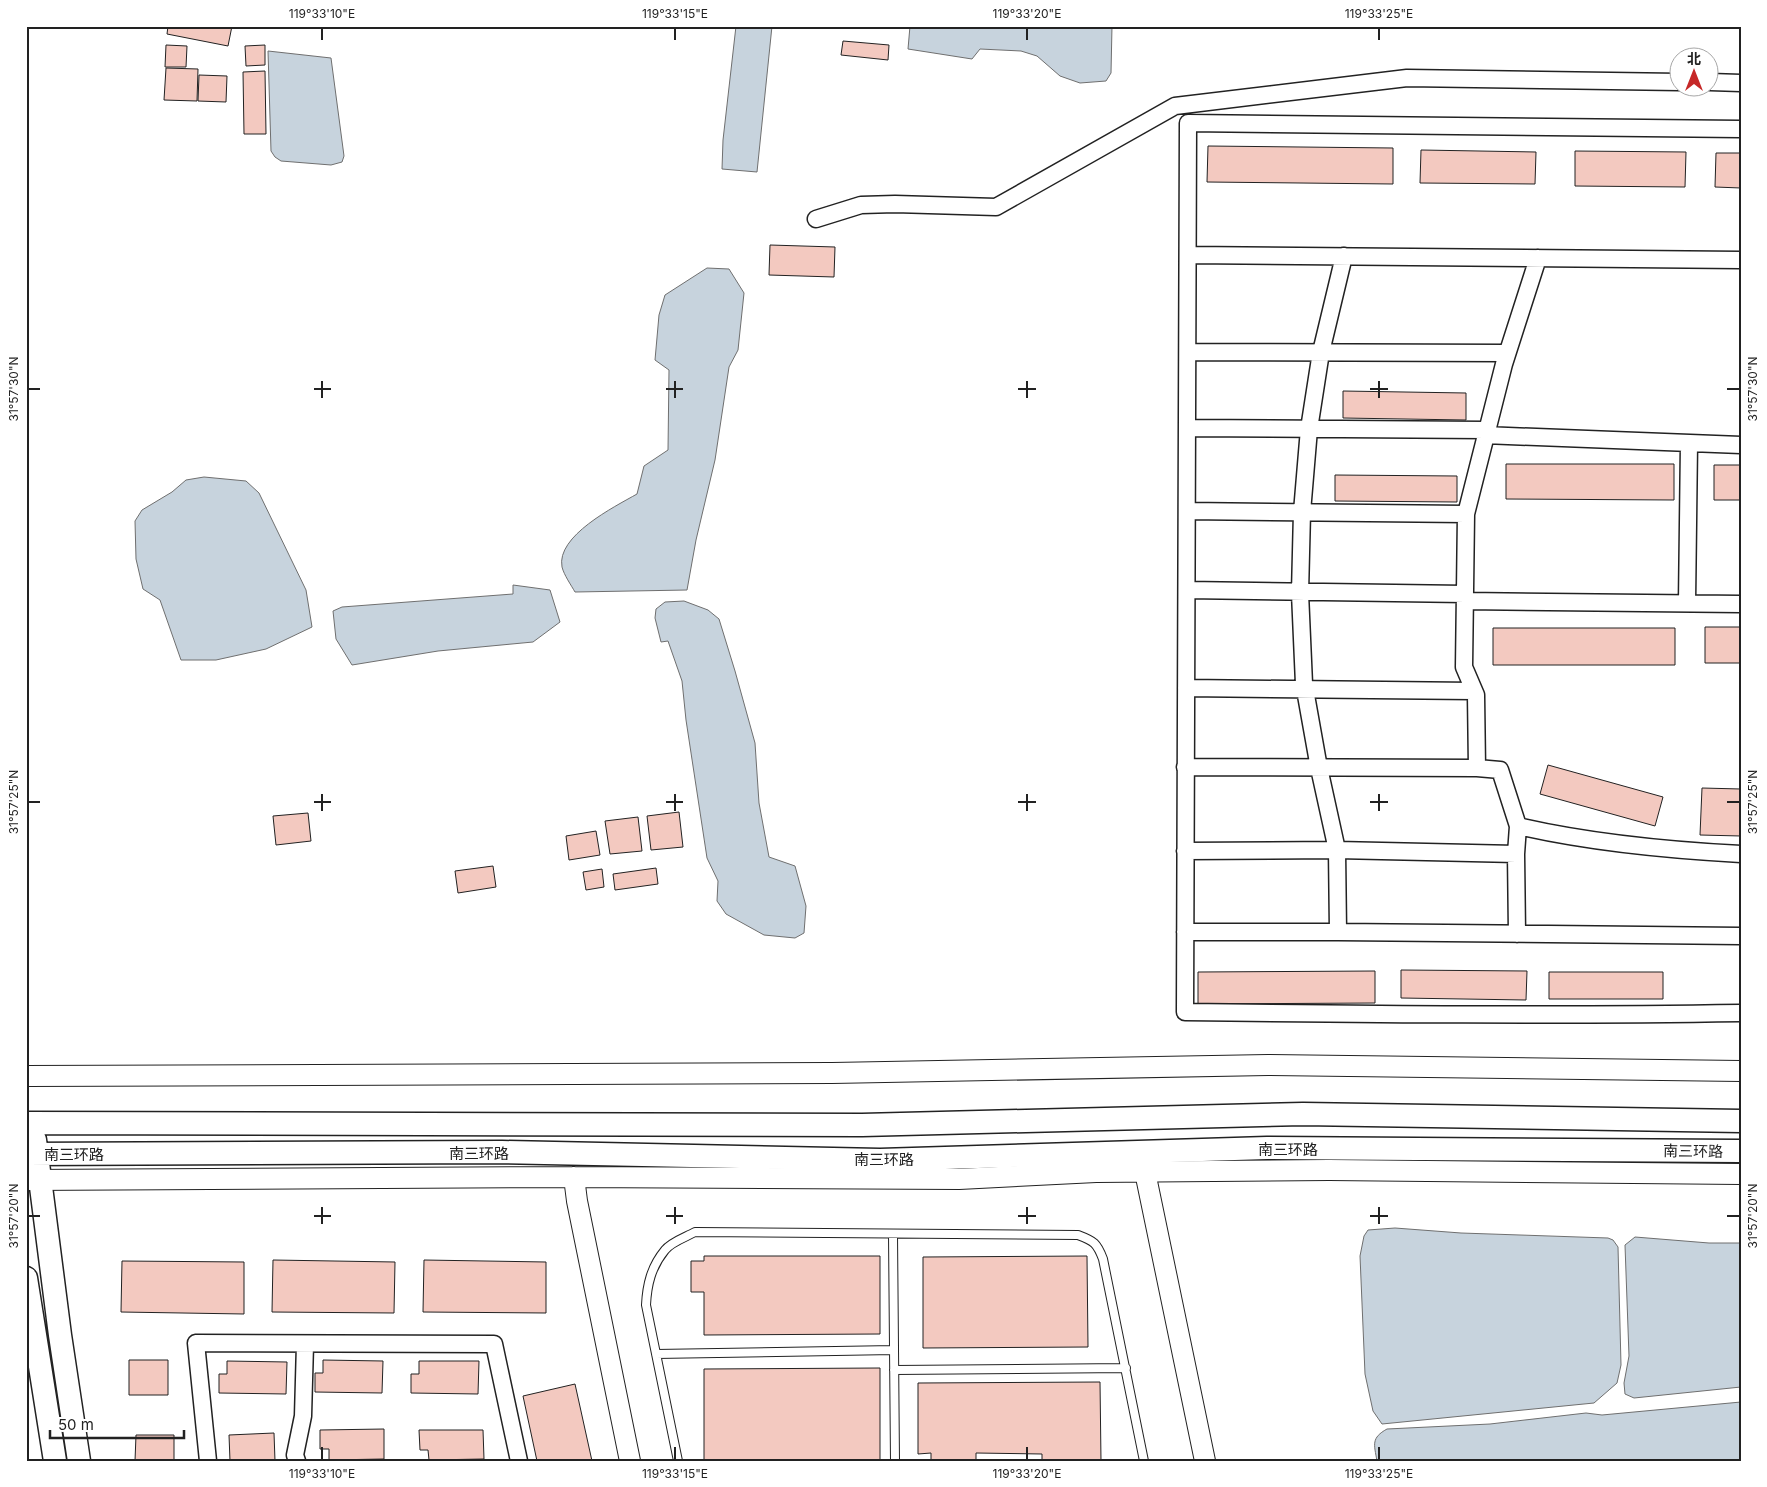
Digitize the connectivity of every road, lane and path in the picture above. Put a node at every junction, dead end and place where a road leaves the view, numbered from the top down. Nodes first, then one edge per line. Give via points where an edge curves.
1 (1670, 82) edge
2 (1720, 82) edge
3 (1741, 82) edge
4 (1741, 129) edge
5 (816, 219) dead end
6 (1188, 255) junction
7 (1344, 256) junction
8 (1538, 258) junction
9 (1741, 260) edge
10 (1188, 352) junction
11 (1321, 352) junction
12 (1507, 353) junction
13 (1188, 428) junction
14 (1309, 429) junction
15 (1485, 433) junction
16 (1689, 443) junction
17 (1741, 445) edge
18 (1187, 511) junction
19 (1302, 512) junction
20 (1466, 514) junction
21 (1187, 590) junction
22 (1300, 592) junction
23 (1465, 598) junction
24 (1687, 603) junction
25 (1741, 604) edge
26 (1186, 688) junction
27 (1305, 689) junction
28 (1474, 691) junction
29 (1185, 768) junction
30 (1319, 768) junction
31 (1477, 768) junction
32 (1518, 826) junction
33 (1337, 850) junction
34 (1185, 851) junction
35 (1516, 854) junction
36 (1741, 854) edge
37 (1185, 932) junction
38 (1338, 932) junction
39 (1517, 934) junction
40 (1741, 936) edge
41 (1741, 1013) edge
42 (1741, 1071) edge
43 (26, 1076) edge
44 (1741, 1121) edge
45 (29, 1123) edge
46 (1741, 1151) edge
47 (31, 1154) edge
48 (1145, 1172) junction
49 (1741, 1174) edge
50 (574, 1177) junction
51 (33, 1180) edge
52 (892, 1234) junction
53 (26, 1278) edge
54 (305, 1344) junction
55 (894, 1350) junction
56 (656, 1354) junction
57 (1126, 1368) junction
58 (894, 1370) junction
59 (55, 1461) edge
60 (79, 1461) edge
61 (208, 1461) edge
62 (297, 1461) edge
63 (520, 1461) edge
64 (630, 1461) edge
65 (678, 1461) edge
66 (895, 1461) edge
67 (1144, 1461) edge
68 (1205, 1461) edge

1 - 5 street via 1407,78 1175,106 996,207 861,205
2 - 3 street
4 - 6 street via 1188,124
6 - 7 street
6 - 10 street
7 - 8 street
7 - 11 street
8 - 9 street
8 - 12 street
10 - 11 street
10 - 13 street
11 - 12 street
11 - 14 street
12 - 15 street
13 - 14 street
13 - 18 street
14 - 15 street
14 - 19 street
15 - 16 street
15 - 20 street
16 - 17 street
16 - 24 street
18 - 19 street
18 - 21 street
19 - 20 street
19 - 22 street
20 - 23 street
21 - 22 street
21 - 26 street
22 - 23 street
22 - 27 street
23 - 24 street
23 - 28 street via 1464,667
24 - 25 street
26 - 27 street
26 - 29 street
27 - 28 street
27 - 30 street
28 - 31 street
29 - 30 street
29 - 34 street
30 - 31 street
30 - 33 street
31 - 32 street via 1500,770
32 - 35 street
32 - 36 street via 1610,842
33 - 34 street
33 - 35 street
33 - 38 street
34 - 37 street
35 - 39 street
37 - 38 street
37 - 41 street via 1185,1012
38 - 39 street
39 - 40 street
42 - 43 street via 1268,1065 822,1073
44 - 45 main road, 南三环路 via 1303,1114 862,1125
45 - 47 main road
46 - 47 main road, 南三环路 via 1267,1148 880,1160 502,1152
47 - 51 main road
48 - 49 street via 1329,1170
48 - 50 street via 959,1179
48 - 68 street
50 - 51 street
50 - 64 street
51 - 60 main road
52 - 55 lane
52 - 56 lane via 695,1232 665,1249 647,1286 646,1305
52 - 57 lane via 1078,1235 1090,1239 1098,1245 1103,1259
53 - 59 main road
54 - 61 street via 196,1343
54 - 62 street via 303,1416 295,1454
54 - 63 street via 494,1344
55 - 56 lane
55 - 58 lane
56 - 65 lane
57 - 58 lane
57 - 67 lane
58 - 66 lane

